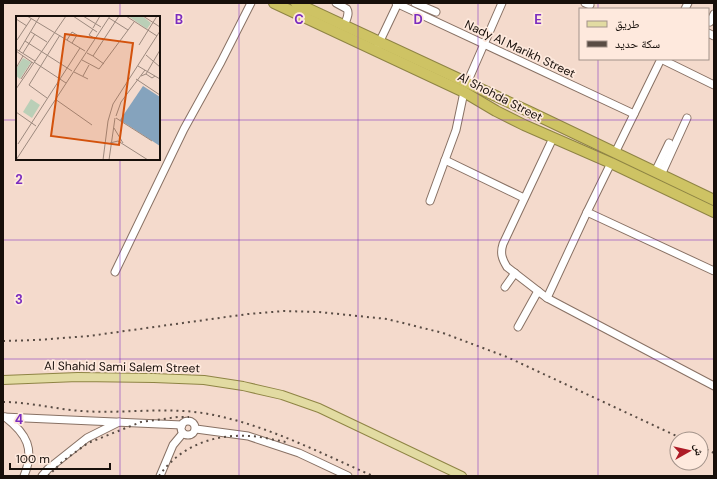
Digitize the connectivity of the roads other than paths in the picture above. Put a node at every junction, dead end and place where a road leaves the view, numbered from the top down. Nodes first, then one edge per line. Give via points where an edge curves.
1 (251, 3) edge
2 (274, 3) edge
3 (296, 3) edge
4 (336, 3) edge
5 (397, 3) edge
6 (416, 3) edge
7 (502, 3) edge
8 (436, 12) dead end
9 (714, 14) edge
10 (711, 22) edge
11 (344, 26) junction
12 (484, 44) junction
13 (378, 46) junction
14 (661, 60) edge
15 (663, 60) edge
16 (714, 85) edge
17 (465, 87) junction
18 (503, 99) junction
19 (496, 111) junction
20 (530, 112) junction
21 (634, 114) junction
22 (687, 118) dead end
23 (524, 125) junction
24 (553, 138) junction
25 (669, 143) dead end
26 (616, 153) junction
27 (446, 160) junction
28 (611, 163) junction
29 (662, 175) junction
30 (665, 189) junction
31 (698, 192) junction
32 (524, 198) junction
33 (714, 200) edge
34 (430, 201) dead end
35 (695, 203) junction
36 (588, 212) junction
37 (714, 212) edge
38 (714, 271) edge
39 (115, 272) dead end
40 (515, 273) junction
41 (505, 287) dead end
42 (538, 292) junction
43 (547, 298) junction
44 (518, 327) dead end
45 (3, 380) edge
46 (714, 386) edge
47 (4, 417) edge
48 (121, 421) junction
49 (182, 424) junction
50 (196, 429) junction
51 (183, 433) junction
52 (24, 476) edge
53 (42, 476) edge
54 (160, 476) edge
55 (348, 476) edge
56 (462, 476) edge

1 - 39 street via 184,129
2 - 13 highway, Al Shohda Street
3 - 11 highway, Al Shohda Street
4 - 11 street via 348,10
5 - 12 street, Nady Al Marikh Street
5 - 13 street
6 - 8 street
7 - 12 street
9 - 10 street
11 - 13 highway, Al Shohda Street
12 - 17 street
12 - 21 street, Nady Al Marikh Street
13 - 17 highway, Al Shohda Street
14 - 21 street
15 - 16 street
17 - 18 highway, Al Shohda Street
17 - 19 highway, Al Shohda Street
17 - 27 street via 459,122
18 - 19 highway
18 - 20 highway, Al Shohda Street
19 - 23 highway, Al Shohda Street
20 - 23 highway via 525,118
20 - 26 highway, Al Shohda Street
21 - 26 street
22 - 29 street
23 - 24 highway, Al Shohda Street
24 - 28 highway, Al Shohda Street
24 - 32 street
25 - 29 street
26 - 29 highway, Al Shohda Street
27 - 32 street
27 - 34 street
28 - 30 highway, Al Shohda Street
28 - 36 street
29 - 30 highway via 672,187
29 - 31 highway, Al Shohda Street
30 - 35 highway, Al Shohda Street
31 - 33 highway, Al Shohda Street
31 - 35 highway via 692,195
32 - 40 street via 501,250 504,262
35 - 37 highway, Al Shohda Street
36 - 38 street
36 - 43 street
40 - 41 street
40 - 42 street
42 - 43 street
42 - 44 street
43 - 46 street
45 - 56 main road, Al Shahid Sami Salem Street via 78,377 154,378 204,380 243,386 282,395 319,408
47 - 48 street
47 - 52 street via 17,426 26,439 30,458
48 - 49 street
48 - 53 street via 87,438
49 - 50 street via 189,421 194,423
49 - 51 street
50 - 51 street via 188,436
50 - 55 street via 248,436 299,453
51 - 54 street via 173,445

